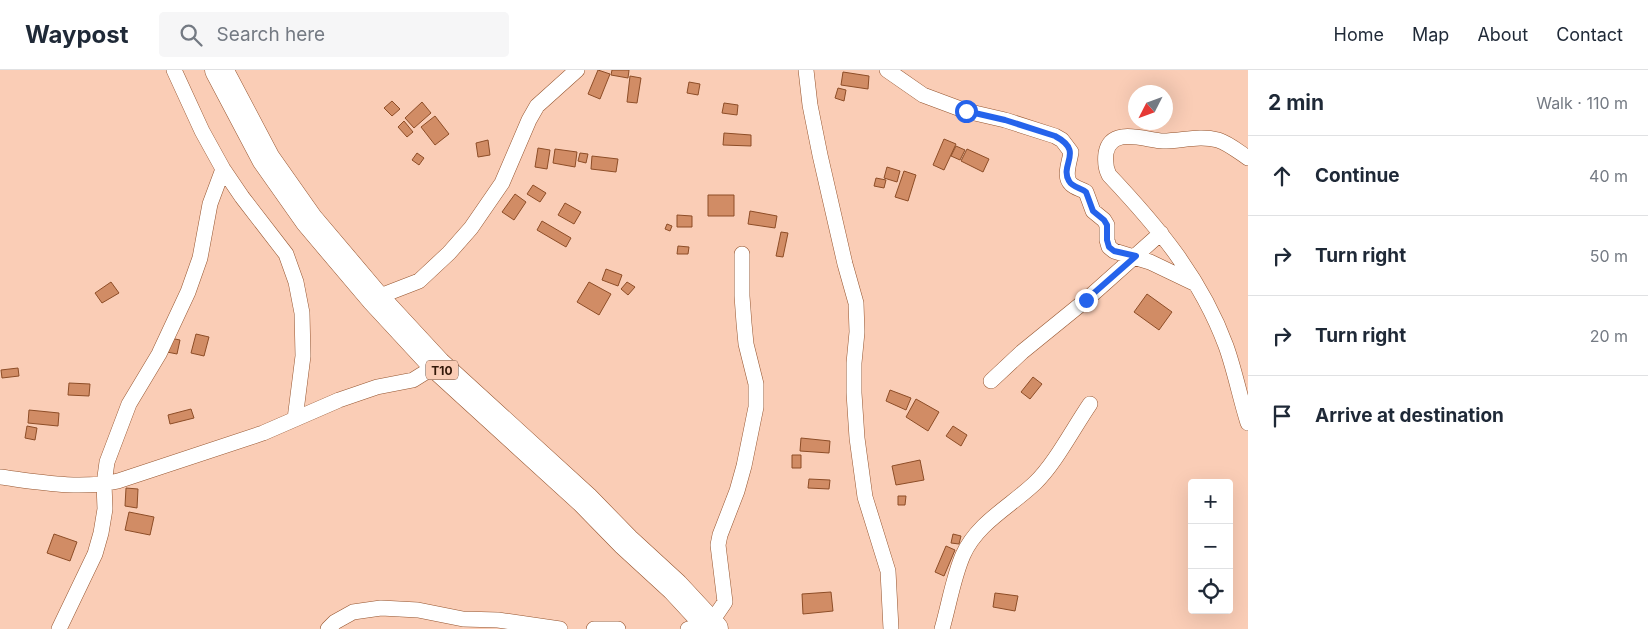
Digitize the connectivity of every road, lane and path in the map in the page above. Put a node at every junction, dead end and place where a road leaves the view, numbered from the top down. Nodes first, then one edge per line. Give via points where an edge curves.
1 (174, 70) edge
2 (219, 70) edge
3 (577, 70) edge
4 (806, 70) edge
5 (887, 70) edge
6 (233, 82) edge
7 (1248, 158) edge
8 (223, 169) junction
9 (1161, 233) junction
10 (742, 254) dead end
11 (1136, 256) junction
12 (1197, 284) junction
13 (375, 298) junction
14 (437, 364) junction
15 (991, 381) dead end
16 (1090, 404) dead end
17 (296, 419) junction
18 (1248, 423) edge
19 (0, 477) edge
20 (104, 484) junction
21 (704, 627) edge
22 (60, 629) edge
23 (328, 629) edge
24 (560, 629) edge
25 (594, 629) edge
26 (618, 629) edge
27 (891, 629) edge
28 (942, 629) edge

1 - 8 street
2 - 6 highway, T10
3 - 13 street via 537,106 502,183 465,234 419,281
4 - 27 street via 820,155 856,303 858,332 854,393 857,438 865,497 888,571
5 - 11 street via 923,96 1062,140 1070,152 1068,180 1086,192 1093,211 1104,220 1109,247
6 - 13 highway, T10 via 266,159 309,220
7 - 9 street via 1219,140 1205,138 1166,141 1130,136 1118,137 1112,142 1105,159 1109,175
8 - 17 street via 286,254 296,282 302,313 303,356
8 - 20 street via 210,204 200,258 188,292 129,404 107,462
9 - 11 street
9 - 12 street
10 - 21 street via 744,323 756,384 756,407 744,466 718,545 725,602
11 - 12 street
11 - 15 street
12 - 18 street via 1226,347
13 - 14 highway, T10
14 - 17 street via 413,380 377,387
14 - 21 highway, T10 via 675,587
16 - 28 street via 1036,482 976,534 963,555
17 - 20 street via 204,454
19 - 20 street
20 - 22 street via 105,509 101,533 92,561
23 - 24 street via 352,612 382,608
25 - 26 street

